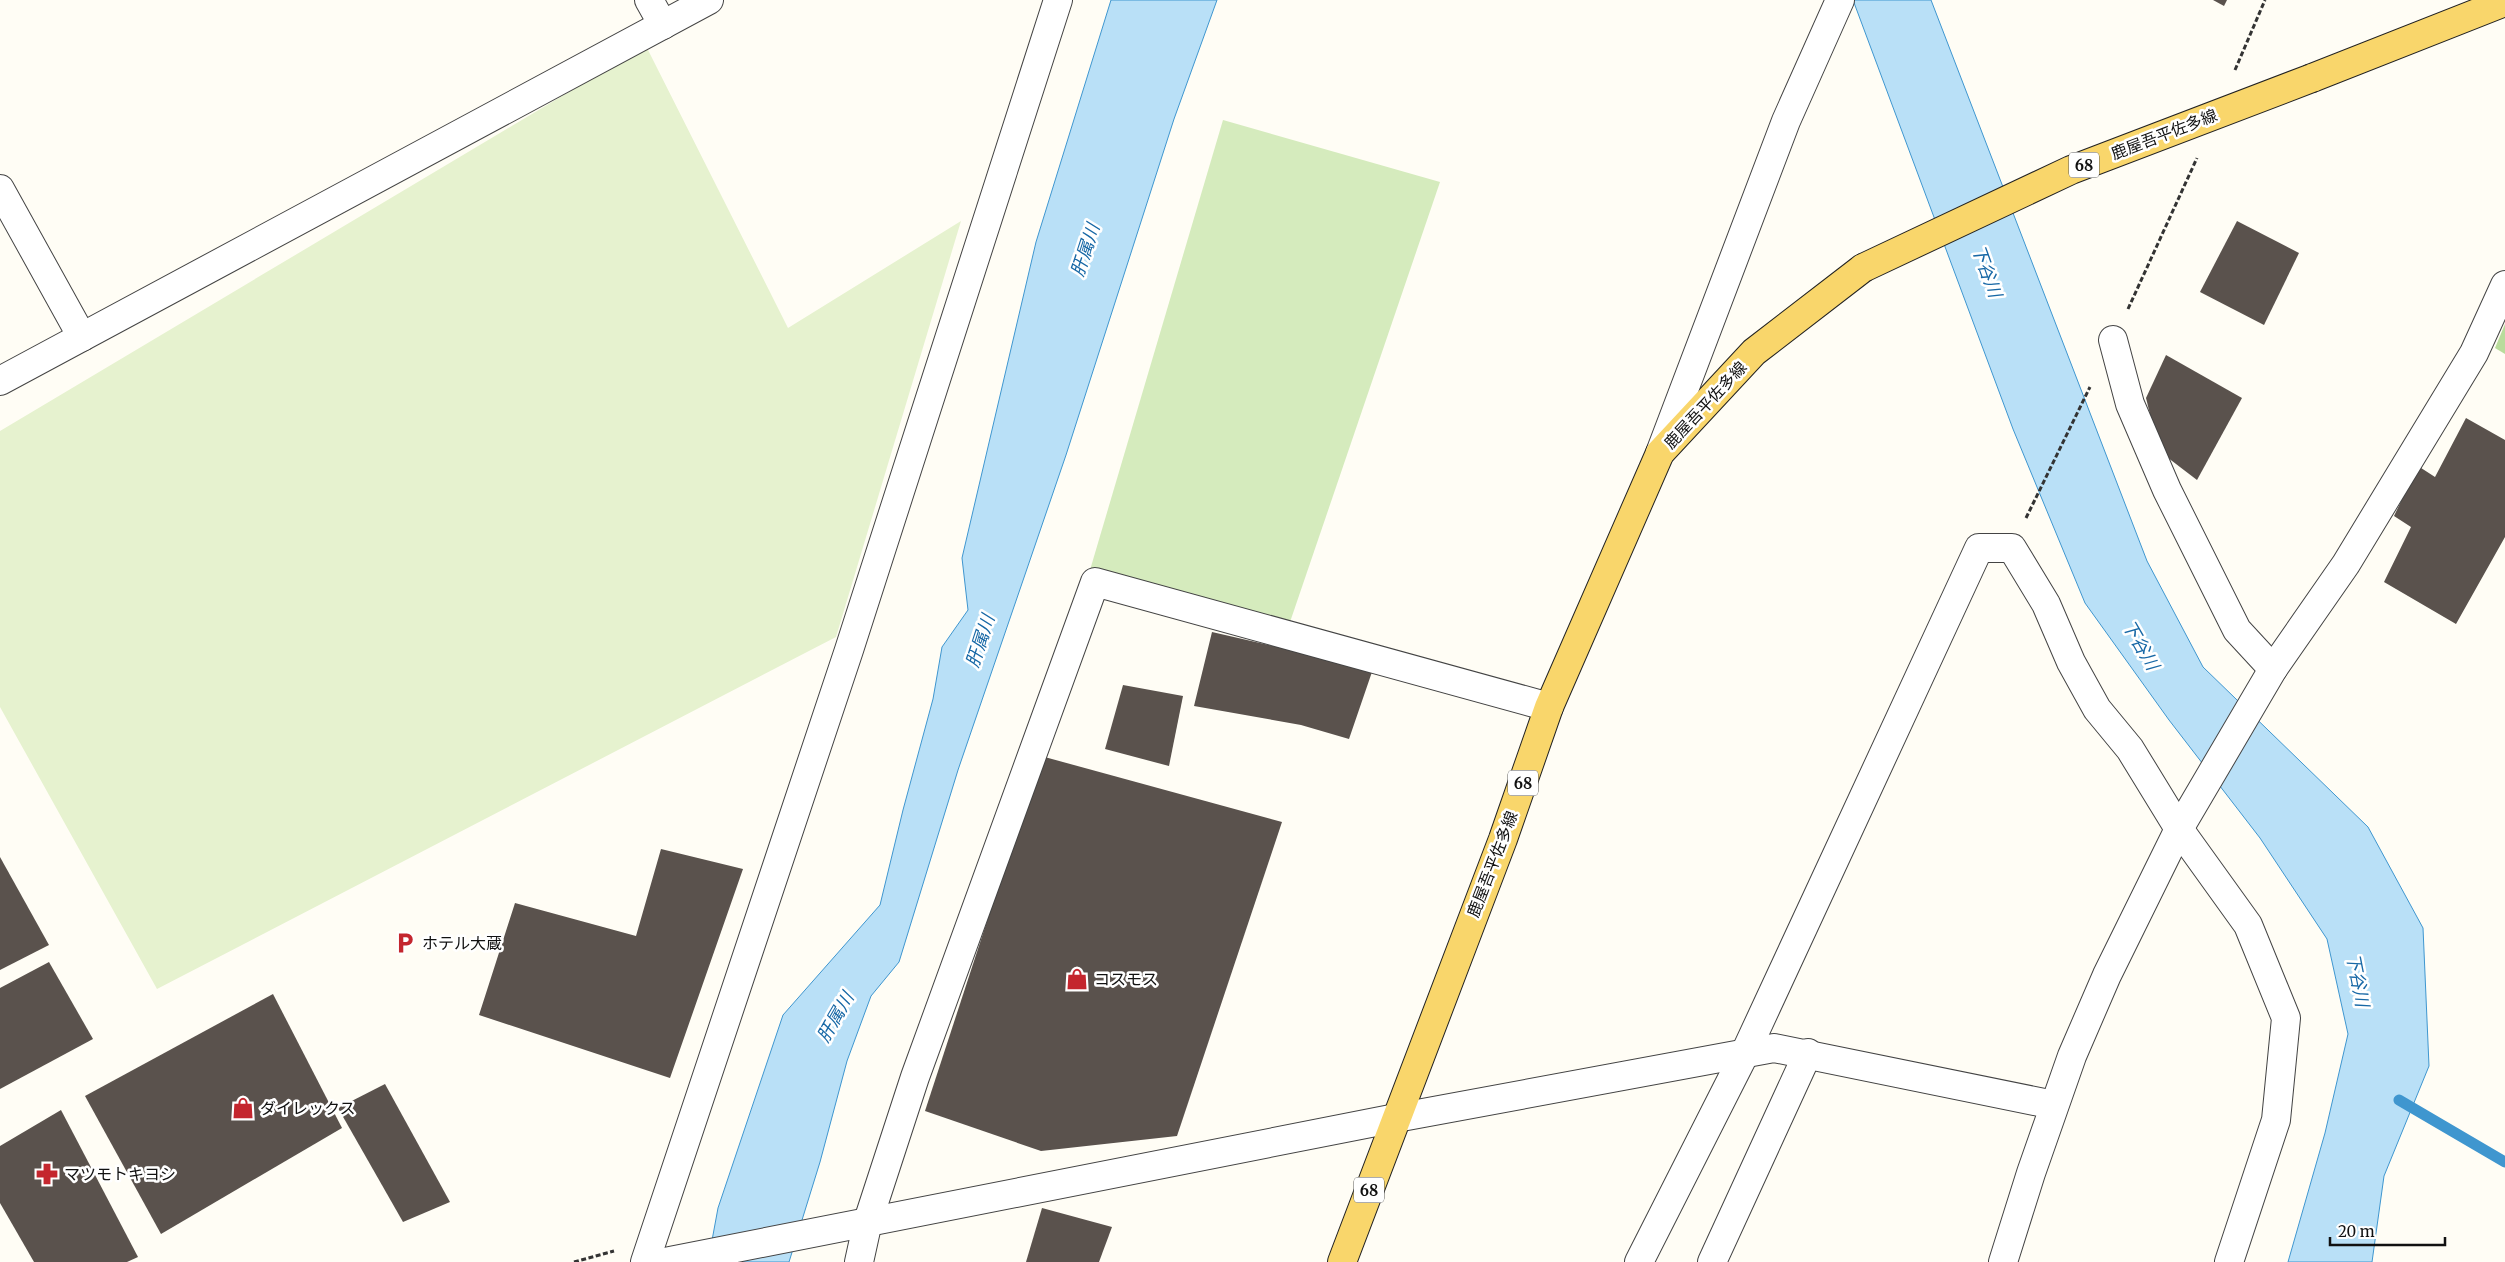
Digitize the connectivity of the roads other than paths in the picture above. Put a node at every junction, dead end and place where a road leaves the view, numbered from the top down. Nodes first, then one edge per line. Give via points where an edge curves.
1 (649, 0) edge
2 (709, 0) edge
3 (1058, 0) edge
4 (1840, 0) edge
5 (2505, 2) edge
6 (663, 25) junction
7 (0, 190) edge
8 (2505, 285) edge
9 (82, 337) junction
10 (2113, 340) road end
11 (0, 381) edge
12 (1660, 453) junction
13 (2273, 669) junction
14 (1549, 708) junction
15 (2179, 829) junction
16 (1745, 1053) junction
17 (1808, 1053) junction
18 (2054, 1105) junction
19 (1396, 1118) junction
20 (868, 1222) junction
21 (672, 1261) edge
22 (645, 1262) edge
23 (859, 1262) edge
24 (1342, 1262) edge
25 (1639, 1262) edge
26 (1712, 1262) edge
27 (2003, 1262) edge
28 (2229, 1262) edge

1 - 6 street
2 - 6 street
3 - 22 street via 849,650
4 - 12 street via 1786,121
5 - 12 main road, 鹿屋吾平佐多線 / 68, bridge via 2071,170 1862,268 1754,352
6 - 9 street
7 - 9 street
8 - 13 street via 2474,353 2346,564
9 - 11 street
10 - 13 street via 2130,404 2167,490 2237,630
12 - 14 main road, 鹿屋吾平佐多線 / 68
13 - 15 street
14 - 19 main road, 鹿屋吾平佐多線 / 68
14 - 20 street via 1095,582 915,1077
15 - 16 street via 2130,749 2097,709 2071,662 2046,604 2012,548 1979,548
15 - 18 street via 2107,975
15 - 28 street via 2248,925 2286,1018 2276,1120
16 - 17 street via 1774,1048
16 - 19 street
16 - 25 street
17 - 18 street
17 - 26 street
18 - 27 street
19 - 20 street
19 - 24 main road, 鹿屋吾平佐多線 / 68
20 - 21 street
20 - 23 street

